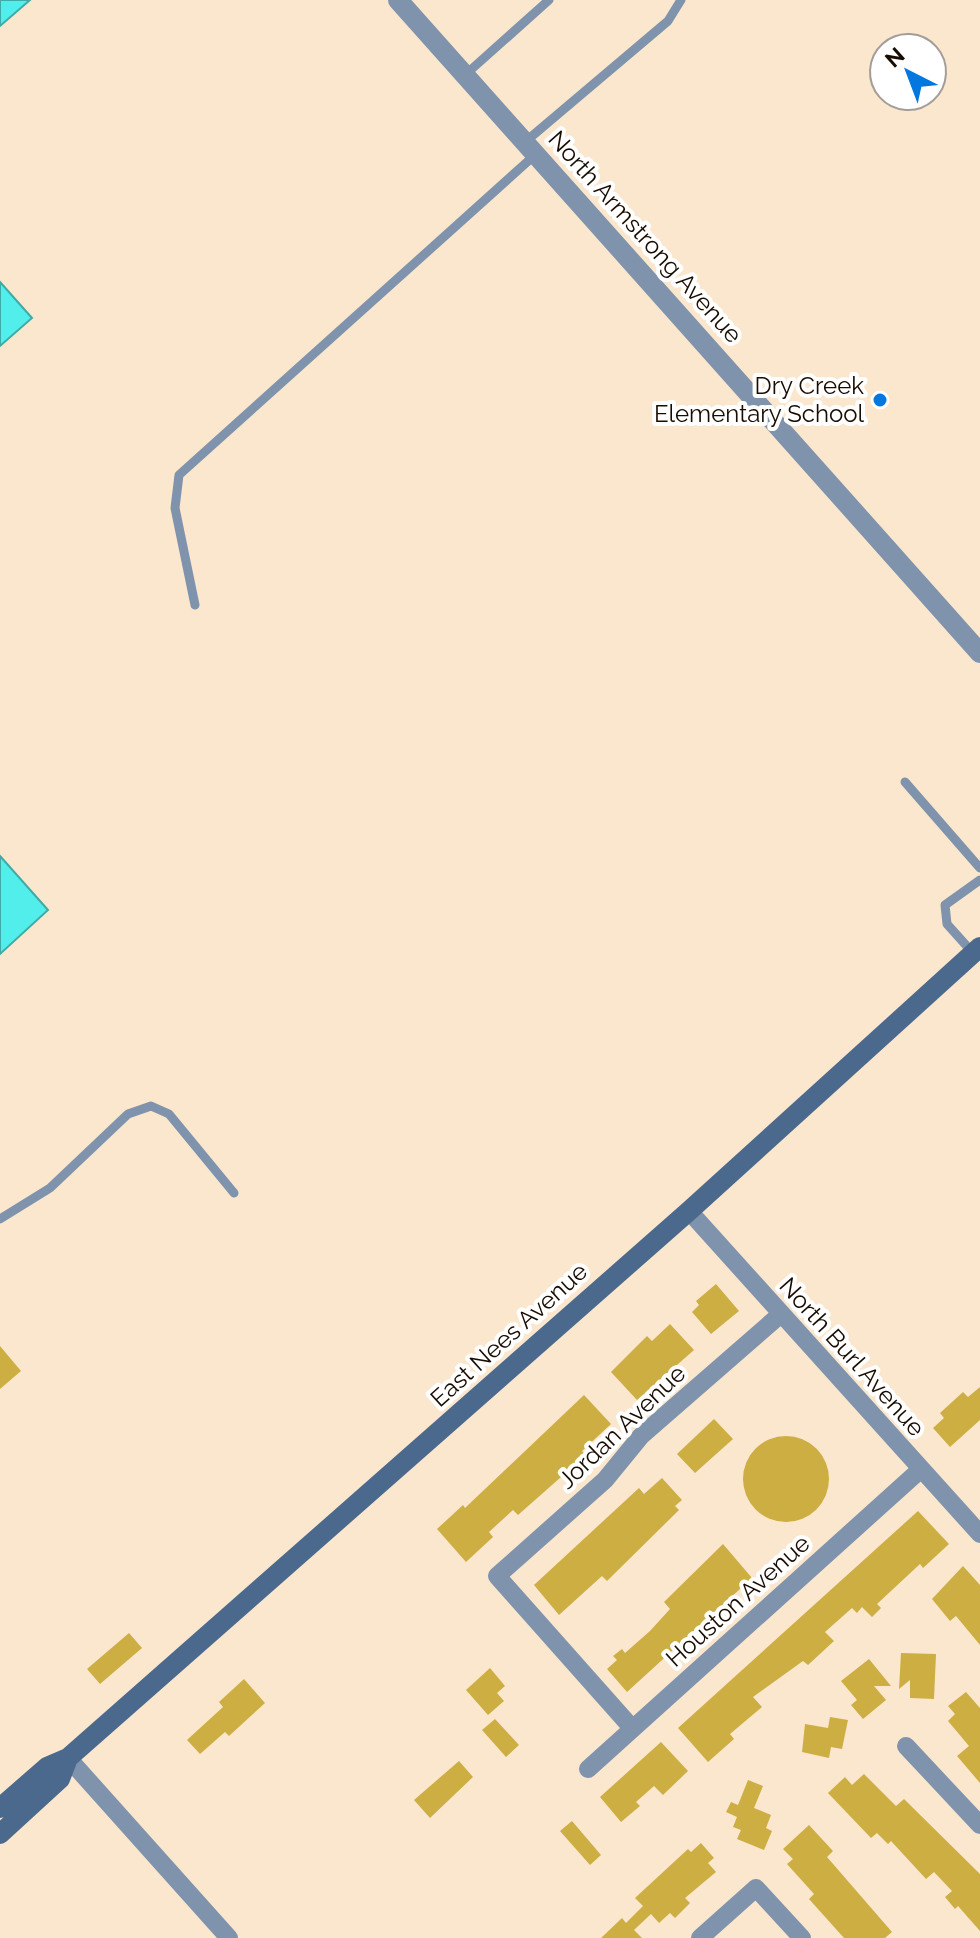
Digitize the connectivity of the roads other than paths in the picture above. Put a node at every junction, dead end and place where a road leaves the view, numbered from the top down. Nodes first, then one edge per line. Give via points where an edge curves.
1 (398, 0) edge
2 (549, 0) edge
3 (681, 0) edge
4 (465, 75) junction
5 (530, 148) junction
6 (195, 605) dead end
7 (980, 653) edge
8 (905, 782) dead end
9 (980, 868) edge
10 (980, 880) edge
11 (976, 950) edge
12 (234, 1193) dead end
13 (689, 1211) junction
14 (0, 1219) edge
15 (781, 1314) junction
16 (920, 1470) junction
17 (980, 1534) edge
18 (632, 1728) junction
19 (906, 1746) dead end
20 (68, 1758) junction
21 (588, 1769) dead end
22 (0, 1808) edge
23 (980, 1825) edge
24 (0, 1834) edge
25 (229, 1938) edge
26 (700, 1938) edge
27 (802, 1938) edge

1 - 4 street, North Armstrong Avenue
2 - 4 lane
3 - 5 lane via 668,21
4 - 5 street, North Armstrong Avenue
5 - 6 lane via 179,475 175,508
5 - 7 street, North Armstrong Avenue
8 - 9 lane
10 - 11 lane via 945,905 947,924
11 - 13 main road, East Nees Avenue
12 - 14 lane via 169,1114 151,1106 128,1114 50,1188
13 - 15 street, North Burl Avenue
13 - 20 main road, East Nees Avenue
15 - 16 street, North Burl Avenue
15 - 18 street, Jordan Avenue via 641,1436 605,1480 497,1576
16 - 17 street, North Burl Avenue
16 - 18 street, Houston Avenue
18 - 21 street, Houston Avenue
19 - 23 street
20 - 22 main road, East Nees Avenue via 47,1767
20 - 24 main road, East Nees Avenue via 60,1779
20 - 25 street
26 - 27 street via 756,1888

